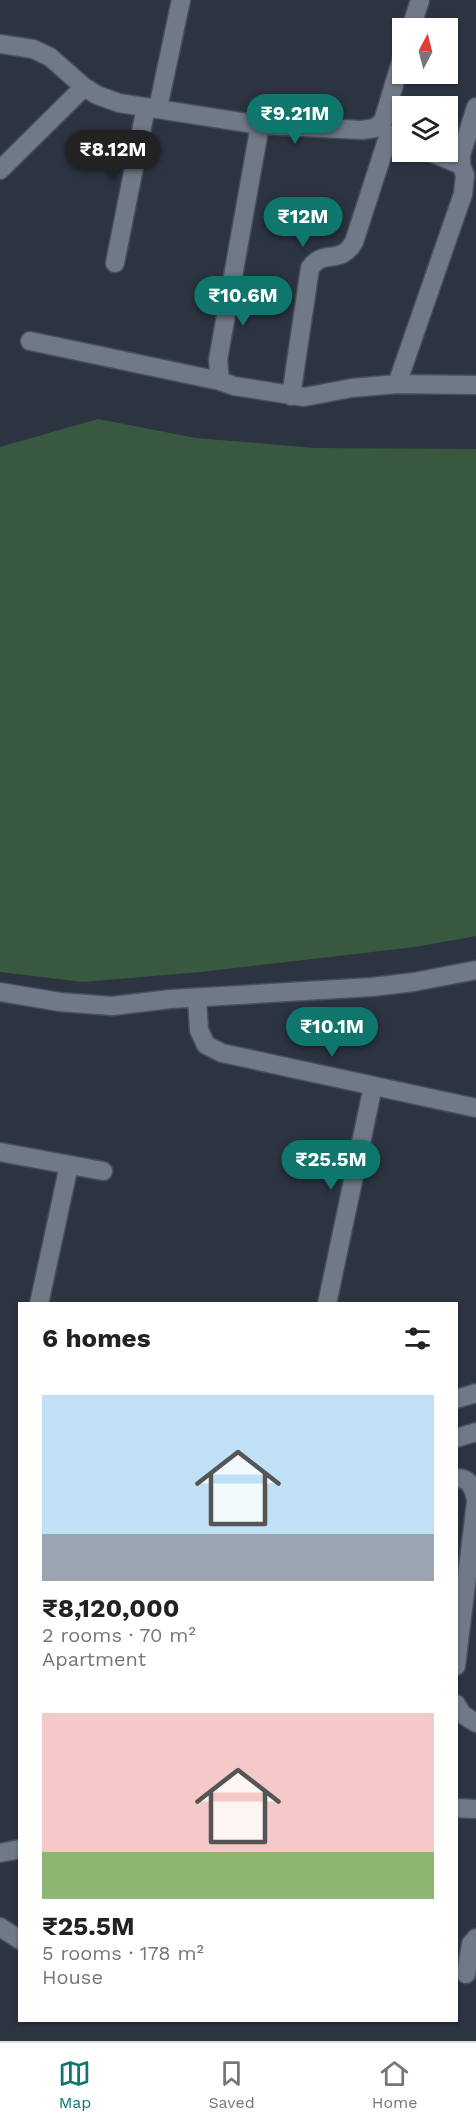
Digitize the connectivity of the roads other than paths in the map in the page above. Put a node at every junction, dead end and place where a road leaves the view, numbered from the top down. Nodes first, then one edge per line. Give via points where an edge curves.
1 (181, 0) edge
2 (420, 0) edge
3 (414, 18) edge
4 (0, 44) edge
5 (394, 84) edge
6 (84, 87) junction
7 (152, 107) junction
8 (476, 107) edge
9 (260, 125) junction
10 (389, 134) edge
11 (454, 162) edge
12 (461, 165) junction
13 (0, 170) edge
14 (115, 263) dead end
15 (30, 341) dead end
16 (220, 381) junction
17 (397, 384) junction
18 (476, 385) edge
19 (291, 396) junction
20 (476, 970) edge
21 (0, 992) edge
22 (197, 998) junction
23 (373, 1086) junction
24 (476, 1108) edge
25 (0, 1152) edge
26 (69, 1165) junction
27 (103, 1171) dead end
28 (39, 1302) edge
29 (327, 1302) edge
30 (476, 1394) edge
31 (458, 1398) edge
32 (476, 1432) edge
33 (458, 1437) edge
34 (458, 1478) edge
35 (476, 1500) edge
36 (458, 1649) edge
37 (458, 1707) edge
38 (476, 1723) edge
39 (458, 1808) edge
40 (476, 1809) edge
41 (18, 1850) edge
42 (0, 1854) edge
43 (0, 1927) edge
44 (476, 1938) edge
45 (18, 1939) edge
46 (466, 1974) edge

1 - 7 street
2 - 3 street
4 - 6 street via 33,49 50,57
5 - 10 street via 383,121
6 - 7 street via 118,103
6 - 13 street
7 - 9 street
7 - 14 street
8 - 12 street via 462,145
9 - 10 street
9 - 16 street via 218,360
10 - 19 street via 354,242 340,256 315,260 310,268
11 - 12 street
12 - 17 street via 465,175 463,194
15 - 16 street
16 - 19 street
17 - 18 street
17 - 19 street
20 - 22 street via 372,987
21 - 22 street via 112,1006
22 - 23 street via 199,1030 206,1045 222,1053
23 - 24 street
23 - 29 street
25 - 26 street
26 - 27 street
26 - 28 street
30 - 31 street
32 - 33 street
34 - 35 street via 473,1486
35 - 36 street
37 - 38 street
39 - 40 street
41 - 42 street
43 - 45 street
44 - 46 street via 471,1944

